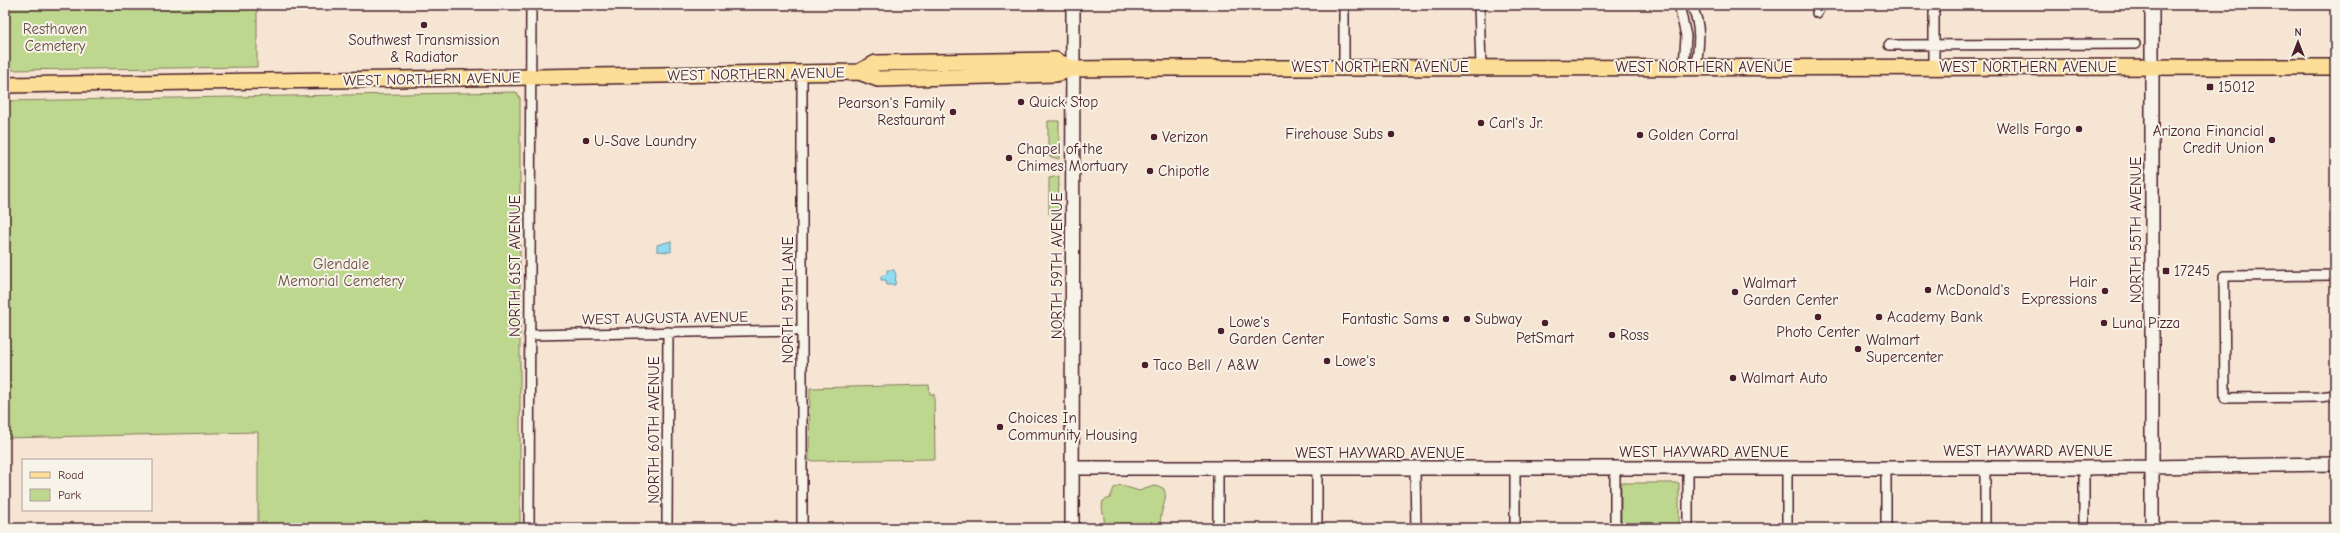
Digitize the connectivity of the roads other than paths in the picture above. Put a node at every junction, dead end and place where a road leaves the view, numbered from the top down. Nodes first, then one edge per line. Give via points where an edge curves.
1 (531, 5) edge
2 (1073, 5) edge
3 (1344, 5) edge
4 (1479, 5) edge
5 (1679, 5) edge
6 (1691, 5) edge
7 (1934, 5) edge
8 (2152, 5) edge
9 (2135, 44) dead end
10 (1889, 45) dead end
11 (1934, 45) junction
12 (1934, 66) junction
13 (1481, 67) junction
14 (1690, 67) junction
15 (2153, 67) junction
16 (2335, 67) edge
17 (1344, 68) junction
18 (1073, 69) junction
19 (802, 73) junction
20 (530, 78) junction
21 (5, 85) edge
22 (2335, 275) edge
23 (802, 330) junction
24 (668, 332) junction
25 (529, 335) junction
26 (2335, 395) edge
27 (2335, 464) edge
28 (1886, 467) junction
29 (1985, 467) junction
30 (2152, 467) junction
31 (1072, 468) junction
32 (1416, 468) junction
33 (1515, 468) junction
34 (1615, 468) junction
35 (1688, 468) junction
36 (1787, 468) junction
37 (2084, 468) junction
38 (1218, 469) junction
39 (1317, 469) junction
40 (529, 528) edge
41 (668, 528) edge
42 (802, 528) edge
43 (1072, 528) edge
44 (1218, 528) edge
45 (1317, 528) edge
46 (1416, 528) edge
47 (1515, 528) edge
48 (1615, 528) edge
49 (1688, 528) edge
50 (1787, 528) edge
51 (1886, 528) edge
52 (1985, 528) edge
53 (2084, 528) edge
54 (2152, 528) edge

1 - 20 street, NORTH 61ST AVENUE
2 - 18 street, NORTH 59TH AVENUE
3 - 17 street
4 - 13 street
5 - 14 street
6 - 14 street via 1698,21 1699,32
7 - 11 street
8 - 15 street, NORTH 55TH AVENUE
9 - 11 street, WEST NORTHERN AVENUE
10 - 11 street, WEST NORTHERN AVENUE
11 - 12 street
12 - 14 main road, WEST NORTHERN AVENUE
12 - 15 main road, WEST NORTHERN AVENUE
13 - 14 main road, WEST NORTHERN AVENUE
13 - 17 main road, WEST NORTHERN AVENUE
15 - 16 main road, WEST NORTHERN AVENUE
15 - 30 street, NORTH 55TH AVENUE
17 - 18 main road, WEST NORTHERN AVENUE
18 - 19 main road, WEST NORTHERN AVENUE via 1055,74 878,79 859,72
18 - 31 street, NORTH 59TH AVENUE
19 - 20 main road, WEST NORTHERN AVENUE
19 - 23 street, NORTH 59TH LANE
20 - 21 main road, WEST NORTHERN AVENUE
20 - 25 street, NORTH 61ST AVENUE
22 - 26 street via 2224,276 2225,398
23 - 24 street, WEST AUGUSTA AVENUE
23 - 42 street, NORTH 59TH LANE
24 - 25 street, WEST AUGUSTA AVENUE
24 - 41 street, NORTH 60TH AVENUE
25 - 40 street, NORTH 61ST AVENUE
27 - 30 street, WEST HAYWARD AVENUE
28 - 29 street, WEST HAYWARD AVENUE
28 - 36 street, WEST HAYWARD AVENUE
28 - 51 street
29 - 37 street, WEST HAYWARD AVENUE
29 - 52 street
30 - 37 street, WEST HAYWARD AVENUE
30 - 54 street, NORTH 55TH AVENUE
31 - 38 street, WEST HAYWARD AVENUE
31 - 43 street, NORTH 59TH AVENUE
32 - 33 street, WEST HAYWARD AVENUE
32 - 39 street, WEST HAYWARD AVENUE
32 - 46 street
33 - 34 street, WEST HAYWARD AVENUE
33 - 47 street
34 - 35 street, WEST HAYWARD AVENUE
34 - 48 street
35 - 36 street, WEST HAYWARD AVENUE
35 - 49 street
36 - 50 street
37 - 53 street
38 - 39 street, WEST HAYWARD AVENUE
38 - 44 street
39 - 45 street

